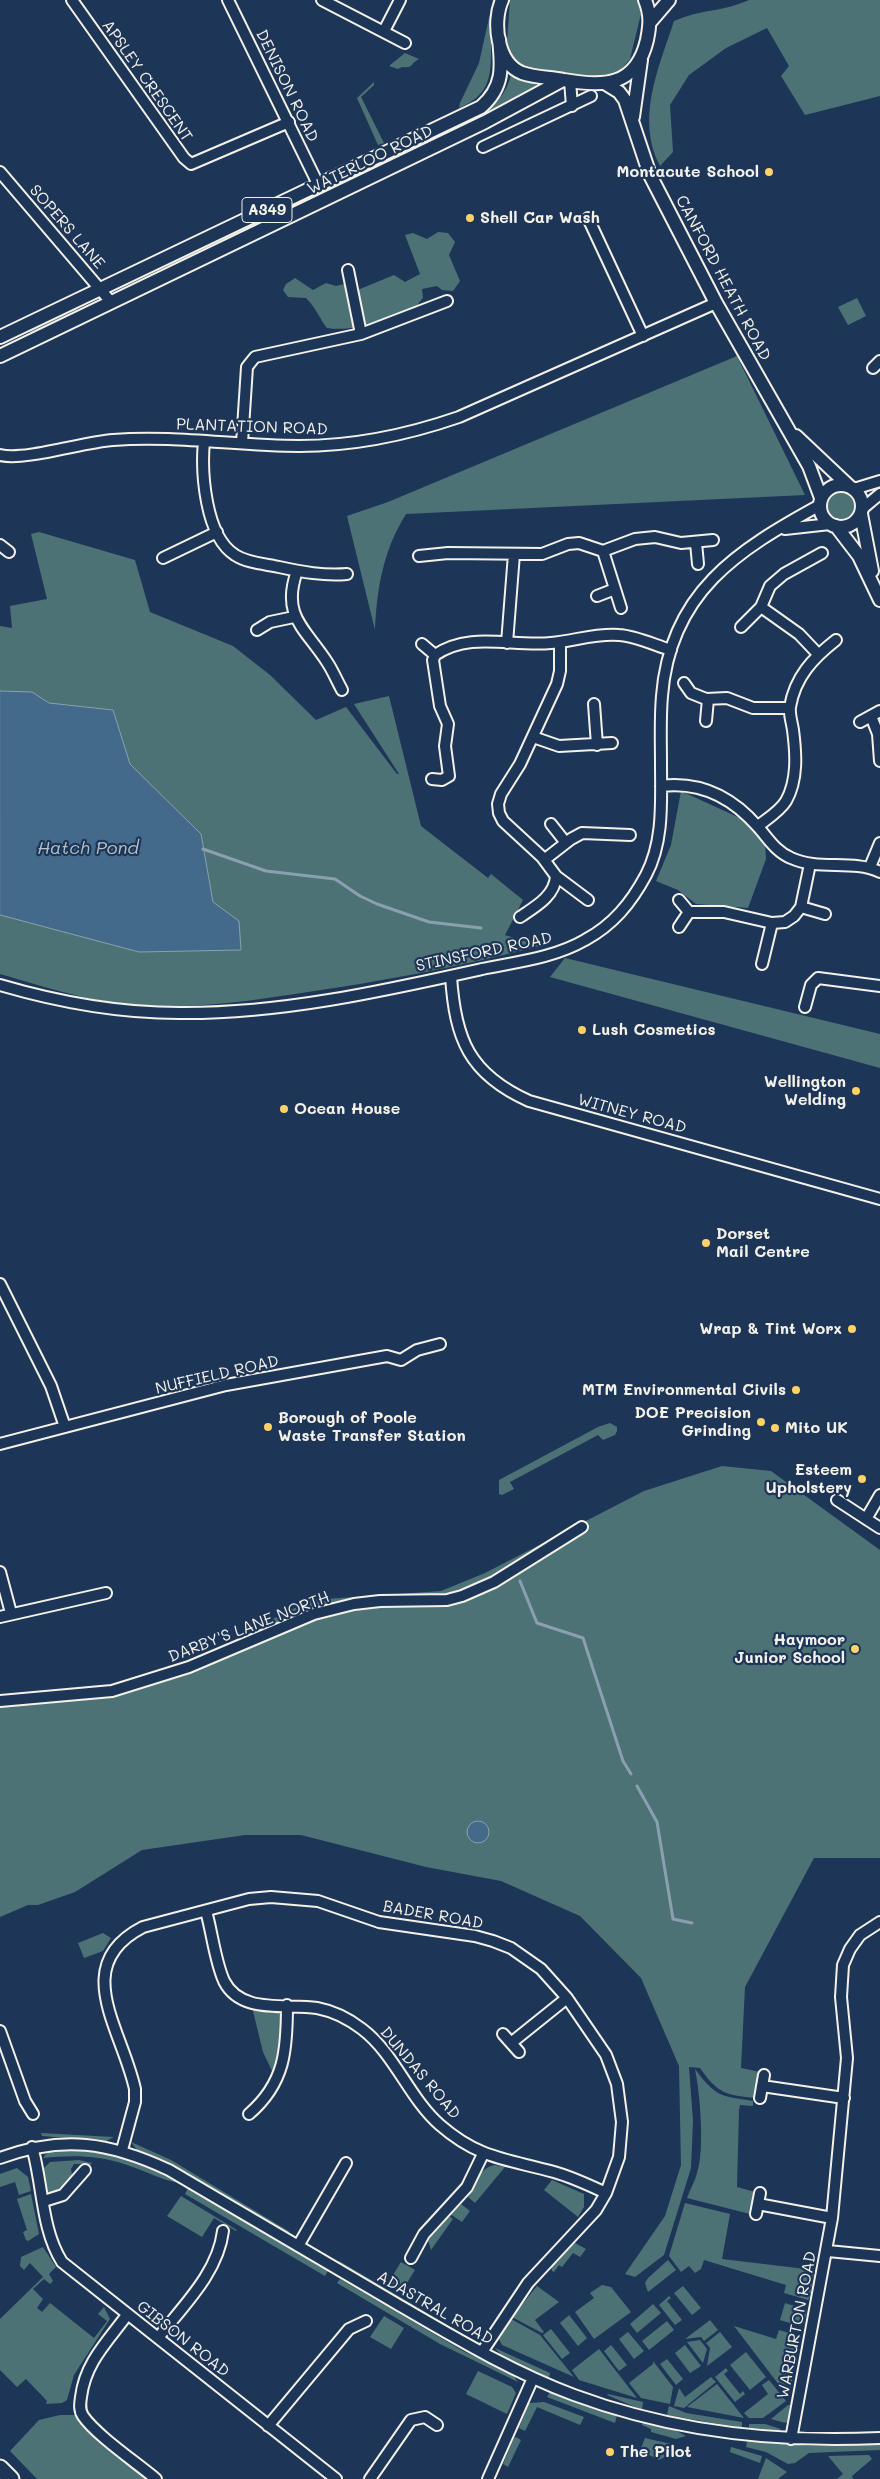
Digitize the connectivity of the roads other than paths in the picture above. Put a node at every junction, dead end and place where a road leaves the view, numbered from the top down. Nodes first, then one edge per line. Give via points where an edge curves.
1 (72, 0) edge
2 (228, 0) edge
3 (322, 0) edge
4 (400, 0) edge
5 (645, 0) edge
6 (669, 0) edge
7 (500, 4) edge
8 (651, 21) junction
9 (384, 32) junction
10 (499, 39) junction
11 (406, 43) dead end
12 (640, 60) junction
13 (566, 80) junction
14 (606, 84) junction
15 (591, 96) dead end
16 (572, 106) junction
17 (289, 122) junction
18 (633, 122) junction
19 (483, 147) dead end
20 (0, 172) edge
21 (319, 186) junction
22 (588, 218) dead end
23 (348, 270) dead end
24 (101, 289) junction
25 (447, 301) dead end
26 (111, 302) junction
27 (716, 303) junction
28 (361, 334) junction
29 (643, 336) junction
30 (0, 337) edge
31 (0, 356) edge
32 (780, 418) junction
33 (204, 441) junction
34 (242, 443) junction
35 (0, 455) edge
36 (880, 481) edge
37 (851, 487) junction
38 (880, 494) edge
39 (821, 502) junction
40 (862, 512) junction
41 (833, 525) junction
42 (777, 531) junction
43 (217, 532) junction
44 (713, 540) dead end
45 (696, 543) junction
46 (0, 546) edge
47 (603, 551) junction
48 (8, 552) dead end
49 (822, 553) dead end
50 (514, 554) junction
51 (419, 556) dead end
52 (163, 558) dead end
53 (698, 564) dead end
54 (297, 571) junction
55 (347, 574) dead end
56 (615, 589) junction
57 (878, 595) edge
58 (597, 596) dead end
59 (761, 607) junction
60 (621, 608) dead end
61 (294, 617) junction
62 (741, 627) dead end
63 (257, 630) dead end
64 (836, 640) dead end
65 (560, 642) junction
66 (507, 643) junction
67 (422, 644) dead end
68 (671, 650) junction
69 (818, 654) junction
70 (434, 655) junction
71 (684, 682) dead end
72 (342, 690) dead end
73 (708, 699) junction
74 (594, 704) dead end
75 (790, 708) junction
76 (875, 714) edge
77 (706, 721) dead end
78 (860, 722) dead end
79 (533, 737) junction
80 (612, 743) dead end
81 (597, 745) junction
82 (880, 761) edge
83 (432, 779) dead end
84 (661, 786) junction
85 (551, 824) dead end
86 (758, 826) junction
87 (630, 835) dead end
88 (566, 843) junction
89 (880, 843) edge
90 (544, 860) junction
91 (810, 864) junction
92 (870, 867) junction
93 (880, 872) edge
94 (556, 876) junction
95 (588, 900) dead end
96 (679, 900) dead end
97 (801, 907) junction
98 (689, 912) junction
99 (825, 914) dead end
100 (520, 917) dead end
101 (772, 923) junction
102 (679, 927) dead end
103 (762, 964) dead end
104 (451, 976) junction
105 (0, 986) edge
106 (880, 986) edge
107 (805, 1007) dead end
108 (880, 1199) edge
109 (0, 1284) edge
110 (440, 1344) dead end
111 (65, 1427) junction
112 (0, 1444) edge
113 (880, 1495) edge
114 (837, 1500) dead end
115 (866, 1519) junction
116 (582, 1527) dead end
117 (880, 1528) edge
118 (0, 1572) edge
119 (106, 1593) dead end
120 (11, 1614) junction
121 (0, 1616) edge
122 (0, 1701) edge
123 (206, 1911) junction
124 (880, 1922) edge
125 (567, 1998) junction
126 (287, 2006) junction
127 (0, 2031) edge
128 (503, 2034) dead end
129 (511, 2043) junction
130 (519, 2052) dead end
131 (760, 2098) dead end
132 (844, 2098) junction
133 (33, 2114) dead end
134 (249, 2114) dead end
135 (32, 2147) junction
136 (122, 2150) junction
137 (483, 2154) junction
138 (0, 2158) edge
139 (346, 2163) dead end
140 (84, 2170) dead end
141 (606, 2193) junction
142 (760, 2193) dead end
143 (44, 2201) junction
144 (832, 2218) junction
145 (223, 2232) dead end
146 (298, 2246) junction
147 (828, 2251) junction
148 (880, 2256) edge
149 (411, 2258) dead end
150 (127, 2315) junction
151 (366, 2321) dead end
152 (158, 2338) junction
153 (482, 2352) junction
154 (533, 2378) junction
155 (437, 2425) dead end
156 (268, 2426) junction
157 (880, 2438) edge
158 (791, 2439) junction
159 (0, 2468) edge
160 (12, 2479) edge
161 (156, 2479) edge
162 (336, 2479) edge
163 (370, 2479) edge
164 (488, 2479) edge

1 - 17 street, APSLEY CRESCENT via 191,164
2 - 17 street, DENISON ROAD
3 - 9 street
4 - 9 street
5 - 8 main road
6 - 8 main road
7 - 10 main road, A349
8 - 12 main road, CANFORD HEATH ROAD
9 - 11 street
10 - 13 main road, A349 via 510,66 533,76
10 - 21 main road, WATERLOO ROAD / A349 via 502,70 499,84 482,107
12 - 14 main road via 627,75
12 - 18 main road, CANFORD HEATH ROAD
13 - 14 main road, A349
13 - 16 street
13 - 26 main road, WATERLOO ROAD / A349
14 - 18 main road, CANFORD HEATH ROAD via 625,100
15 - 16 street
16 - 19 street
17 - 21 street, DENISON ROAD
18 - 27 main road, CANFORD HEATH ROAD via 650,174
20 - 24 street, SOPERS LANE
21 - 24 main road, WATERLOO ROAD / A349
22 - 29 street
23 - 28 street
24 - 26 street, SOPERS LANE
24 - 30 main road, WATERLOO ROAD / A349
25 - 28 street
26 - 31 main road, WATERLOO ROAD / A349
27 - 29 street, PLANTATION ROAD
27 - 32 main road, CANFORD HEATH ROAD
28 - 34 street via 261,355 250,361 246,374
29 - 34 street, PLANTATION ROAD via 429,427 362,442 332,445
32 - 37 main road, CANFORD HEATH ROAD
32 - 39 main road, CANFORD HEATH ROAD via 808,466
33 - 34 street, PLANTATION ROAD
33 - 35 street, PLANTATION ROAD via 112,440
33 - 43 street via 204,488
36 - 37 street
37 - 39 main road via 836,485 830,488
37 - 40 main road via 861,498
38 - 40 street
39 - 41 main road via 823,516
39 - 42 street, STINSFORD ROAD
40 - 41 main road via 848,526
40 - 57 main road
41 - 42 street, STINSFORD ROAD
41 - 57 main road via 858,556
42 - 68 street, STINSFORD ROAD via 752,545 715,575 686,615
43 - 52 street
43 - 54 street via 234,555
44 - 45 street
45 - 47 street via 636,539
45 - 53 street
46 - 48 street
47 - 50 street via 580,543 542,554
47 - 56 street
49 - 59 street via 784,574 770,586
50 - 51 street
50 - 66 street
54 - 55 street
54 - 61 street via 292,595
56 - 58 street
56 - 60 street
59 - 62 street
59 - 69 street via 799,634
61 - 63 street via 270,622
61 - 72 street via 328,663
64 - 69 street
65 - 66 street
65 - 68 street via 606,634 622,635
65 - 79 street via 557,684
66 - 70 street via 487,640 466,642
67 - 70 street
68 - 84 street, STINSFORD ROAD via 662,694
69 - 75 street via 797,683
70 - 83 street via 440,706 448,724 445,746 449,776 442,780
71 - 73 street via 691,693
73 - 75 street via 727,698 753,708
73 - 77 street
74 - 81 street
75 - 86 street via 795,770 792,789 785,803
76 - 78 street
76 - 82 street
79 - 81 street via 559,746
79 - 90 street via 498,804 503,821
80 - 81 street
84 - 86 street via 679,784 712,790
84 - 104 street, STINSFORD ROAD via 657,845 648,871 622,912 586,940 563,950
85 - 88 street
86 - 91 street via 777,850
87 - 88 street via 582,833
88 - 90 street
89 - 92 street
90 - 94 street
91 - 92 street
91 - 97 street
92 - 93 street
94 - 95 street
94 - 100 street via 549,894
96 - 98 street
97 - 99 street
97 - 101 street via 785,922
98 - 101 street via 724,912
98 - 102 street
101 - 103 street
104 - 105 street, STINSFORD ROAD via 316,1001 224,1012 120,1010 61,1002
104 - 108 street, WITNEY ROAD via 456,1019 468,1051 493,1082 511,1093 529,1101
106 - 107 street via 818,978 811,985
109 - 111 street via 51,1386
110 - 111 street, NUFFIELD ROAD via 417,1350 401,1360 388,1356 226,1386
111 - 112 street, NUFFIELD ROAD
113 - 115 street
114 - 115 street
115 - 117 street
116 - 122 street, DARBY'S LANE NORTH via 494,1582 462,1596 447,1600 354,1604 314,1614 189,1667 112,1692
118 - 120 street
119 - 120 street
120 - 121 street
123 - 125 street, BADER ROAD via 249,1899 294,1897 318,1901 379,1922 475,1936 526,1957 542,1969
123 - 126 street, DUNDAS ROAD via 225,1981 236,1994 248,2002
123 - 136 street, BADER ROAD via 143,1927 119,1942 107,1961 104,1990 135,2089 135,2102
124 - 132 street, WARBURTON ROAD via 860,1936 843,1965 841,1997 847,2058
125 - 129 street
125 - 141 street, BADER ROAD via 606,2055 620,2099 619,2157
126 - 134 street via 287,2046 280,2074 264,2102
126 - 137 street, DUNDAS ROAD via 319,2008 361,2028 385,2052 439,2124
127 - 133 street via 25,2102
128 - 129 street
129 - 130 street
131 - 132 street via 763,2081
132 - 144 street, WARBURTON ROAD
135 - 136 street, ADASTRAL ROAD via 85,2144
135 - 138 street, ADASTRAL ROAD
135 - 143 street, GIBSON ROAD
136 - 146 street, ADASTRAL ROAD via 169,2170
137 - 141 street, DUNDAS ROAD via 555,2172
137 - 149 street via 466,2187 424,2234
139 - 146 street
140 - 143 street via 63,2195
141 - 153 street, BADER ROAD via 585,2224 528,2283
142 - 144 street via 757,2209
143 - 150 street, GIBSON ROAD via 56,2251 62,2262
144 - 147 street, WARBURTON ROAD
145 - 152 street via 216,2258 207,2273
146 - 153 street, ADASTRAL ROAD
147 - 148 street
147 - 158 street, WARBURTON ROAD
150 - 152 street, GIBSON ROAD
150 - 161 street via 91,2363 83,2380 80,2408 92,2426
151 - 156 street via 349,2329
152 - 156 street, GIBSON ROAD
153 - 154 street, ADASTRAL ROAD
154 - 158 street, ADASTRAL ROAD via 572,2395 633,2414
154 - 164 street
155 - 163 street via 426,2417 411,2420
156 - 162 street, GIBSON ROAD
157 - 158 street, ADASTRAL ROAD
159 - 160 highway

